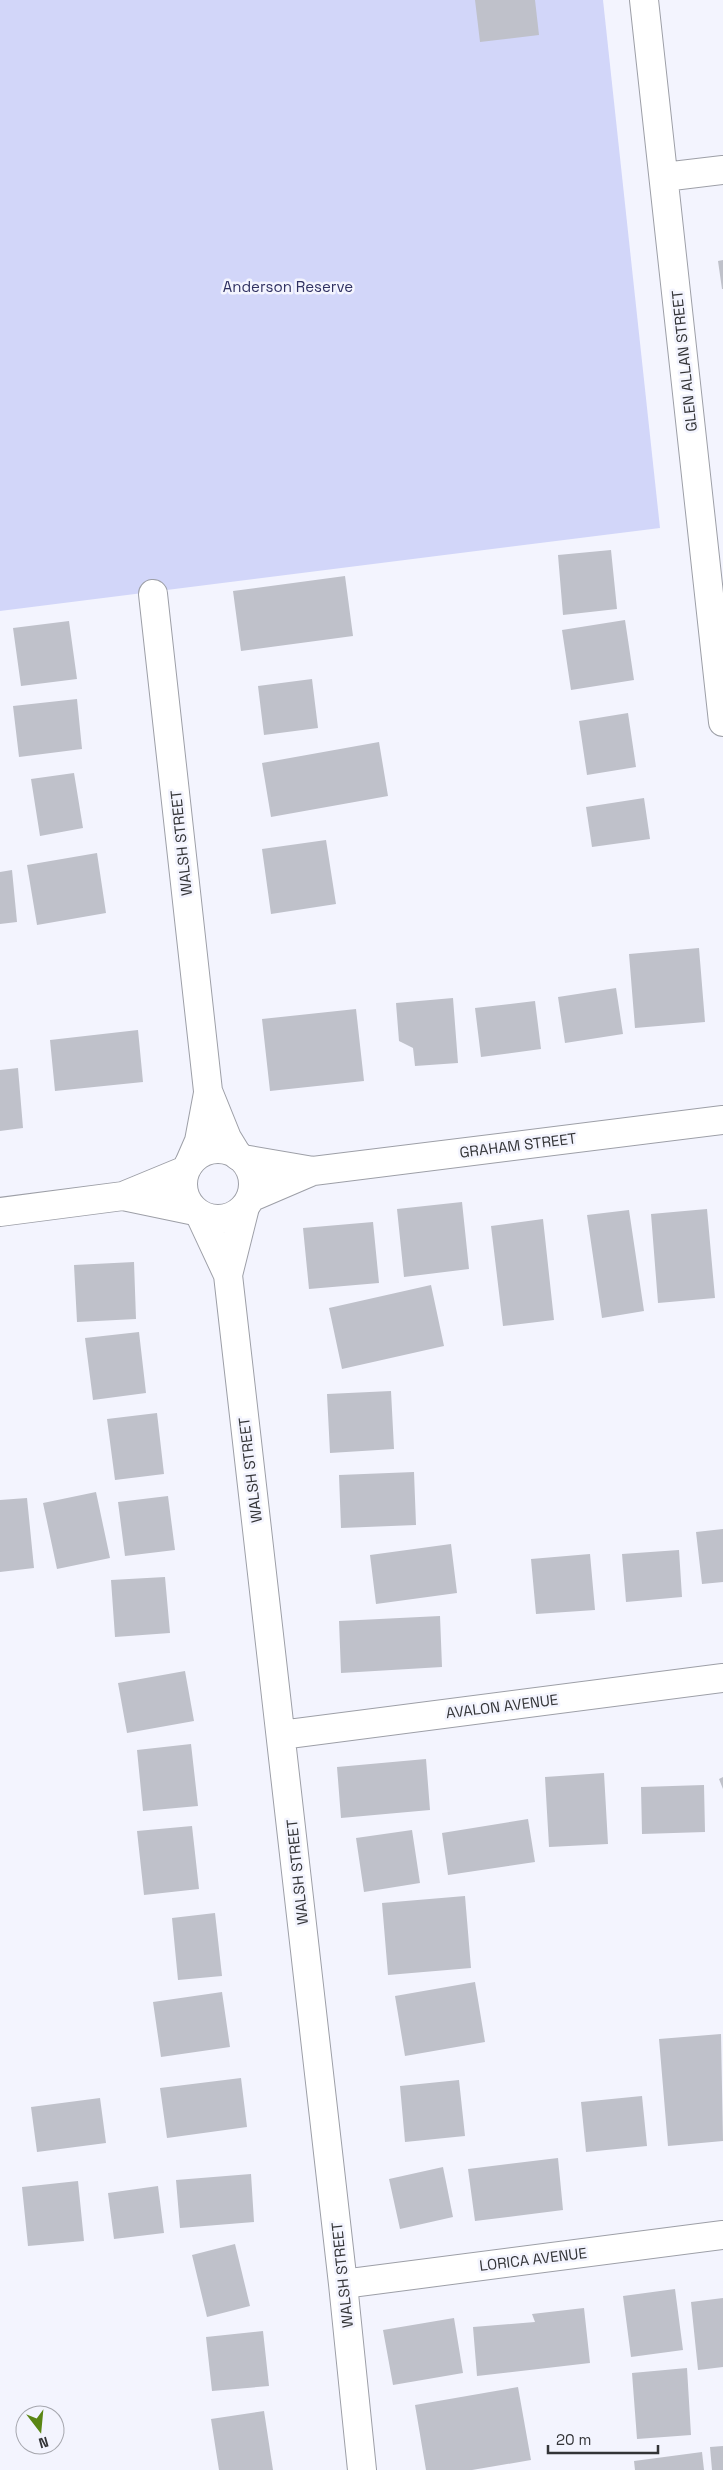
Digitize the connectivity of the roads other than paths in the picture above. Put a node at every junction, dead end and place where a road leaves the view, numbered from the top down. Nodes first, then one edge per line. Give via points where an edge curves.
1 (644, 0) edge
2 (723, 170) edge
3 (664, 177) junction
4 (153, 594) dead end
5 (723, 722) edge
6 (208, 1091) junction
7 (723, 1120) edge
8 (240, 1157) junction
9 (188, 1167) junction
10 (313, 1171) junction
11 (123, 1196) junction
12 (248, 1202) junction
13 (0, 1212) edge
14 (197, 1213) junction
15 (228, 1275) junction
16 (723, 1678) edge
17 (281, 1735) junction
18 (723, 2235) edge
19 (343, 2284) junction
20 (362, 2470) edge

1 - 3 street, GLEN ALLAN STREET
2 - 3 street
3 - 5 street, GLEN ALLAN STREET
4 - 6 street, WALSH STREET
6 - 8 street, WALSH STREET via 227,1138
6 - 9 street, WALSH STREET via 199,1141
7 - 10 street, GRAHAM STREET
8 - 9 street via 228,1151 207,1151
8 - 10 street, GRAHAM STREET
8 - 12 street via 252,1177 253,1188
9 - 11 street
9 - 14 street via 184,1192
10 - 12 street, GRAHAM STREET
11 - 13 street
11 - 14 street
12 - 14 street via 236,1215 224,1219 212,1219
12 - 15 street, WALSH STREET
14 - 15 street, WALSH STREET
15 - 17 street, WALSH STREET
16 - 17 street, AVALON AVENUE
17 - 19 street, WALSH STREET
18 - 19 street, LORICA AVENUE
19 - 20 street, WALSH STREET

